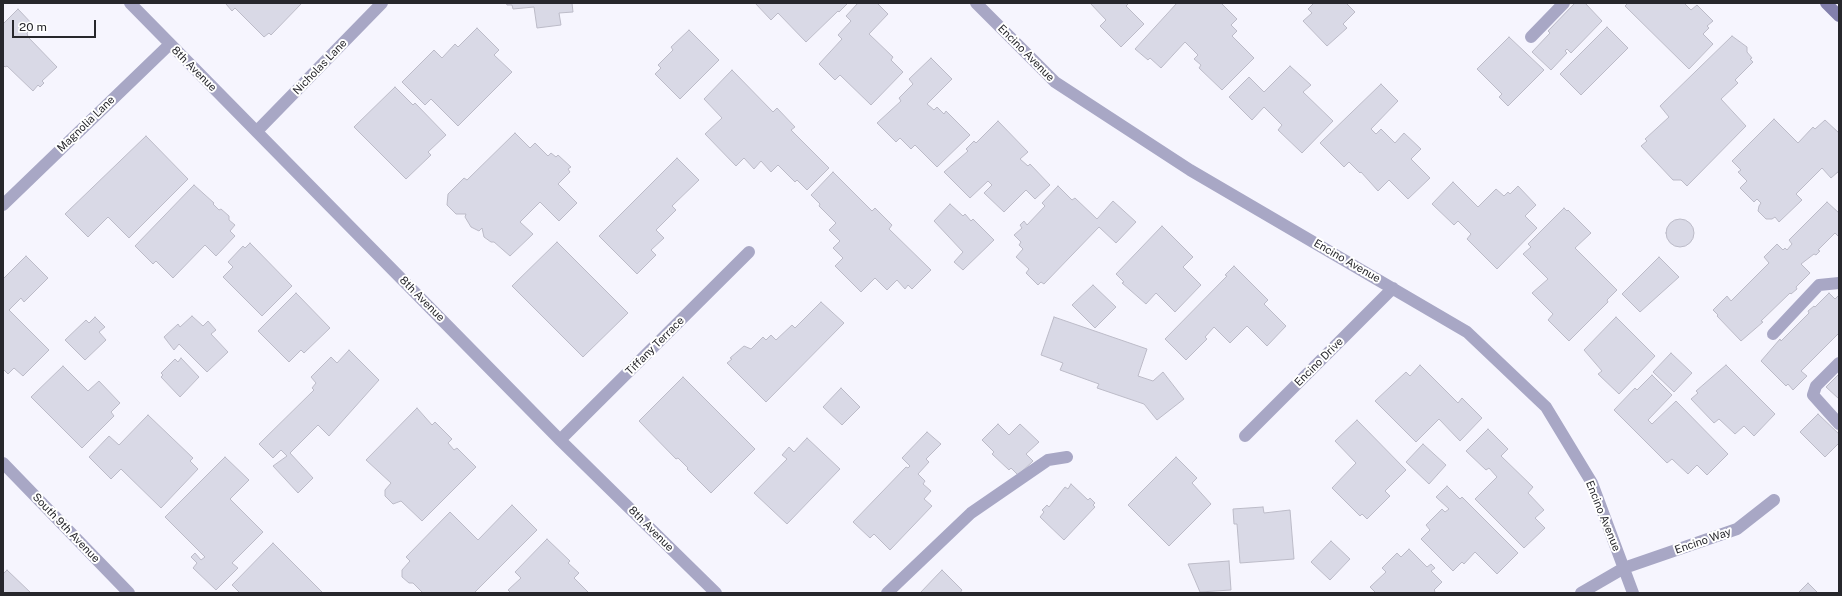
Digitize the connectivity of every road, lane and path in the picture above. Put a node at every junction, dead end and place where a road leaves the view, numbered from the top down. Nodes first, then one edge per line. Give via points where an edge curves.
1 (130, 3) edge
2 (382, 3) edge
3 (976, 3) edge
4 (1564, 3) edge
5 (1826, 3) edge
6 (1839, 16) edge
7 (1531, 37) dead end
8 (170, 44) junction
9 (257, 131) junction
10 (3, 205) edge
11 (749, 252) dead end
12 (1839, 283) edge
13 (1393, 288) junction
14 (1773, 334) dead end
15 (1839, 363) edge
16 (1839, 424) edge
17 (1245, 436) dead end
18 (560, 440) junction
19 (1067, 457) dead end
20 (3, 463) edge
21 (1774, 500) dead end
22 (1624, 568) junction
23 (129, 593) edge
24 (716, 593) edge
25 (887, 593) edge
26 (1581, 593) edge
27 (1633, 593) edge

1 - 8 street, 8th Avenue
2 - 9 street, Nicholas Lane
3 - 13 street, Encino Avenue via 1055,82 1190,170
4 - 7 street
5 - 6 street
8 - 9 street, 8th Avenue
8 - 10 street, Magnolia Lane
9 - 18 street, 8th Avenue
11 - 18 street, Tiffany Terrace
12 - 14 street via 1819,285
13 - 17 street, Encino Drive
13 - 22 street, Encino Avenue via 1467,332 1546,407 1592,484
15 - 16 street via 1816,386 1813,395
18 - 24 street, 8th Avenue
19 - 25 street via 1048,460 971,513
20 - 23 street, South 9th Avenue
21 - 22 street, Encino Way via 1737,529
22 - 26 street, Encino Way
22 - 27 street, Encino Avenue

